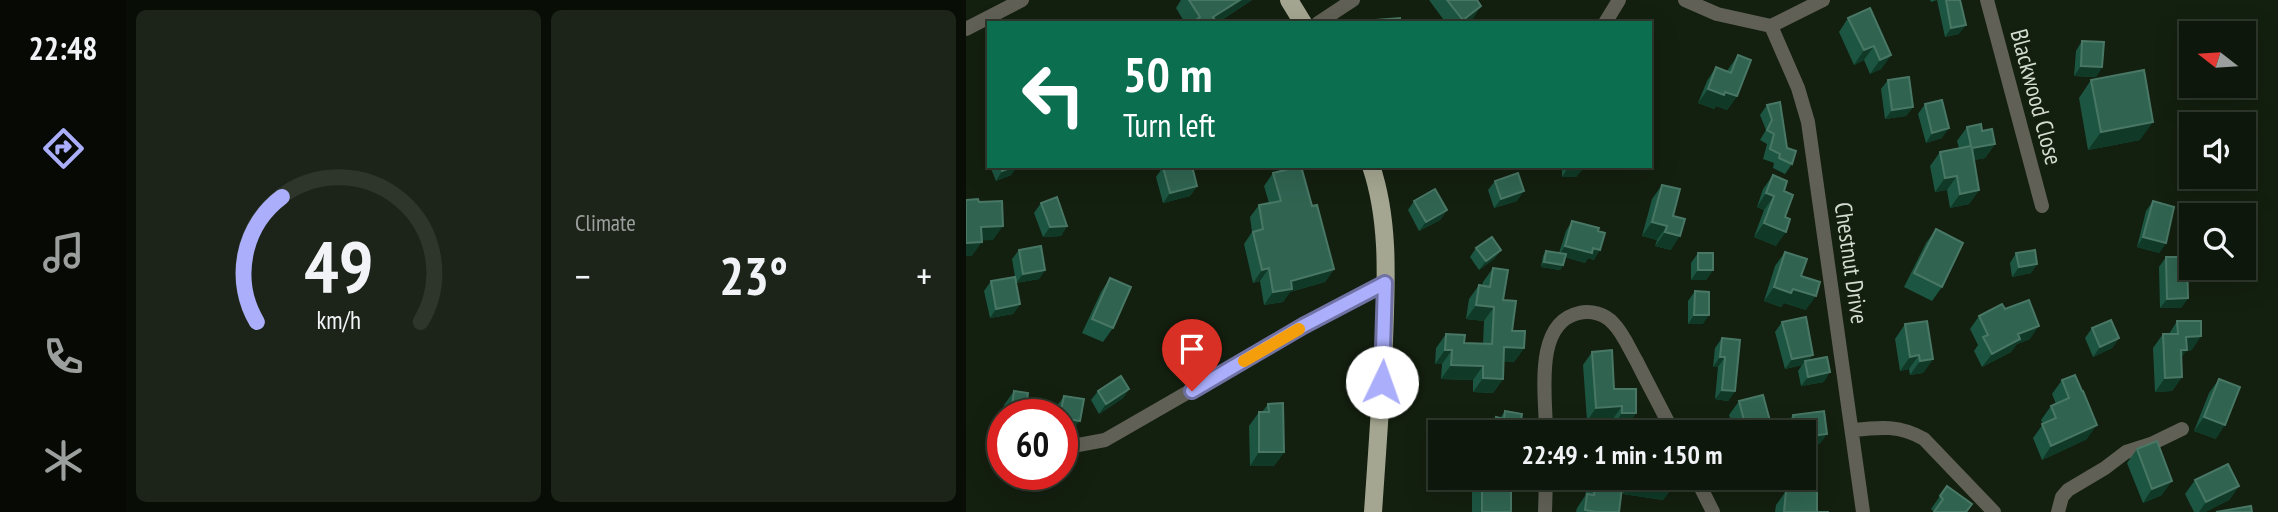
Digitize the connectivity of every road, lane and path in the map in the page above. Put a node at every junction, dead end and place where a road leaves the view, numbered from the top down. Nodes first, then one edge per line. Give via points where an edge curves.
1 (1022, 0) edge
2 (1289, 0) edge
3 (1353, 0) edge
4 (1619, 0) edge
5 (1685, 0) edge
6 (1823, 0) edge
7 (1987, 0) edge
8 (1302, 21) edge
9 (1321, 21) edge
10 (1606, 21) edge
11 (1770, 26) junction
12 (966, 29) edge
13 (1371, 168) edge
14 (2042, 206) dead end
15 (1385, 283) junction
16 (1546, 420) edge
17 (1667, 420) edge
18 (2182, 429) dead end
19 (1853, 430) junction
20 (1078, 445) edge
21 (1546, 490) edge
22 (1702, 490) edge
23 (1373, 512) edge
24 (1545, 512) edge
25 (1713, 512) edge
26 (1863, 512) edge
27 (1994, 512) edge
28 (2058, 512) edge

1 - 12 street
2 - 8 main road
3 - 9 street
4 - 10 street
5 - 11 street via 1717,14
6 - 11 street
7 - 14 street, Blackwood Close
11 - 19 street, Chestnut Drive via 1808,122
13 - 15 main road via 1385,245
15 - 20 street via 1105,440
15 - 23 main road
16 - 17 street via 1549,338 1566,317 1590,312 1606,317 1621,333
18 - 28 street via 2126,452 2068,490
19 - 26 street, Chestnut Drive
19 - 27 street via 1885,426 1912,432
21 - 24 street
22 - 25 street

